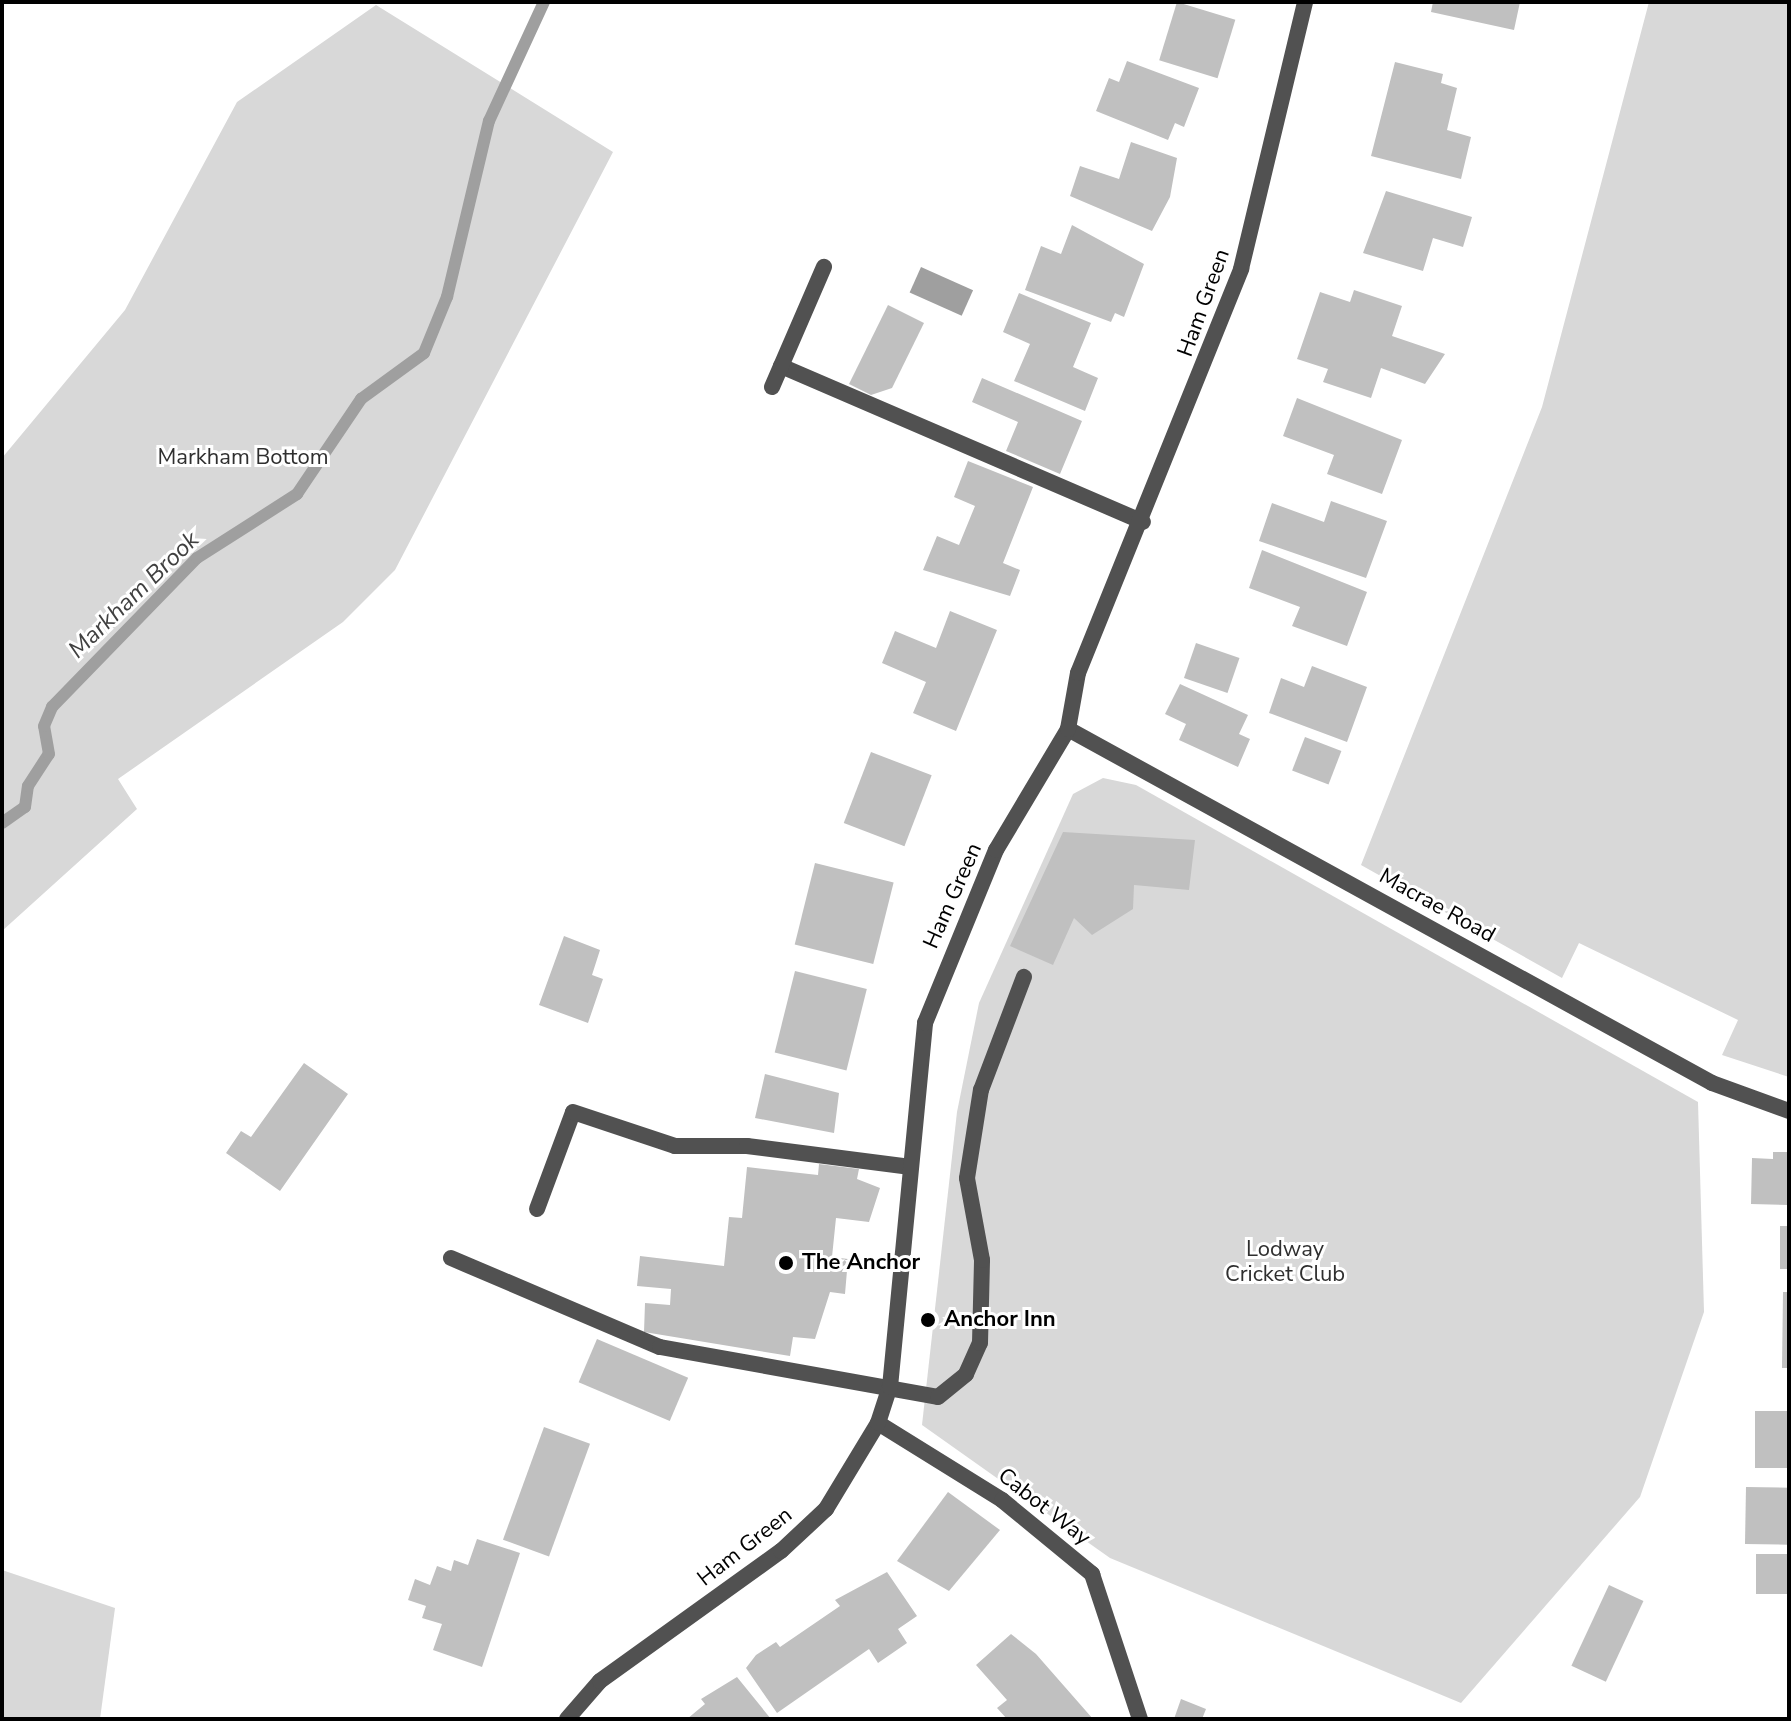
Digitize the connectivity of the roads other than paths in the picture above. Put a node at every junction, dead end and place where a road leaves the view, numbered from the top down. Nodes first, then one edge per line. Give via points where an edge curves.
1 (1305, 2) edge
2 (824, 267) dead end
3 (781, 366) junction
4 (772, 387) dead end
5 (1143, 522) junction
6 (1068, 729) junction
7 (1024, 977) dead end
8 (1789, 1111) edge
9 (911, 1167) junction
10 (537, 1209) dead end
11 (451, 1258) dead end
12 (890, 1387) junction
13 (878, 1423) junction
14 (567, 1719) edge
15 (1140, 1719) edge

1 - 5 street, Ham Green via 1241,269
2 - 3 street
3 - 4 street
3 - 5 street
5 - 6 street, Ham Green via 1078,673
6 - 8 street, Macrae Road via 1712,1083
6 - 9 street, Ham Green via 996,850 925,1023
7 - 12 street via 981,1090 967,1178 982,1260 980,1343 966,1374 938,1397
9 - 10 street via 747,1146 675,1146 573,1112
9 - 12 street, Ham Green
11 - 12 street via 660,1347
12 - 13 street, Ham Green
13 - 14 street, Ham Green via 826,1509 781,1551 600,1681
13 - 15 street, Cabot Way via 1002,1500 1092,1574

